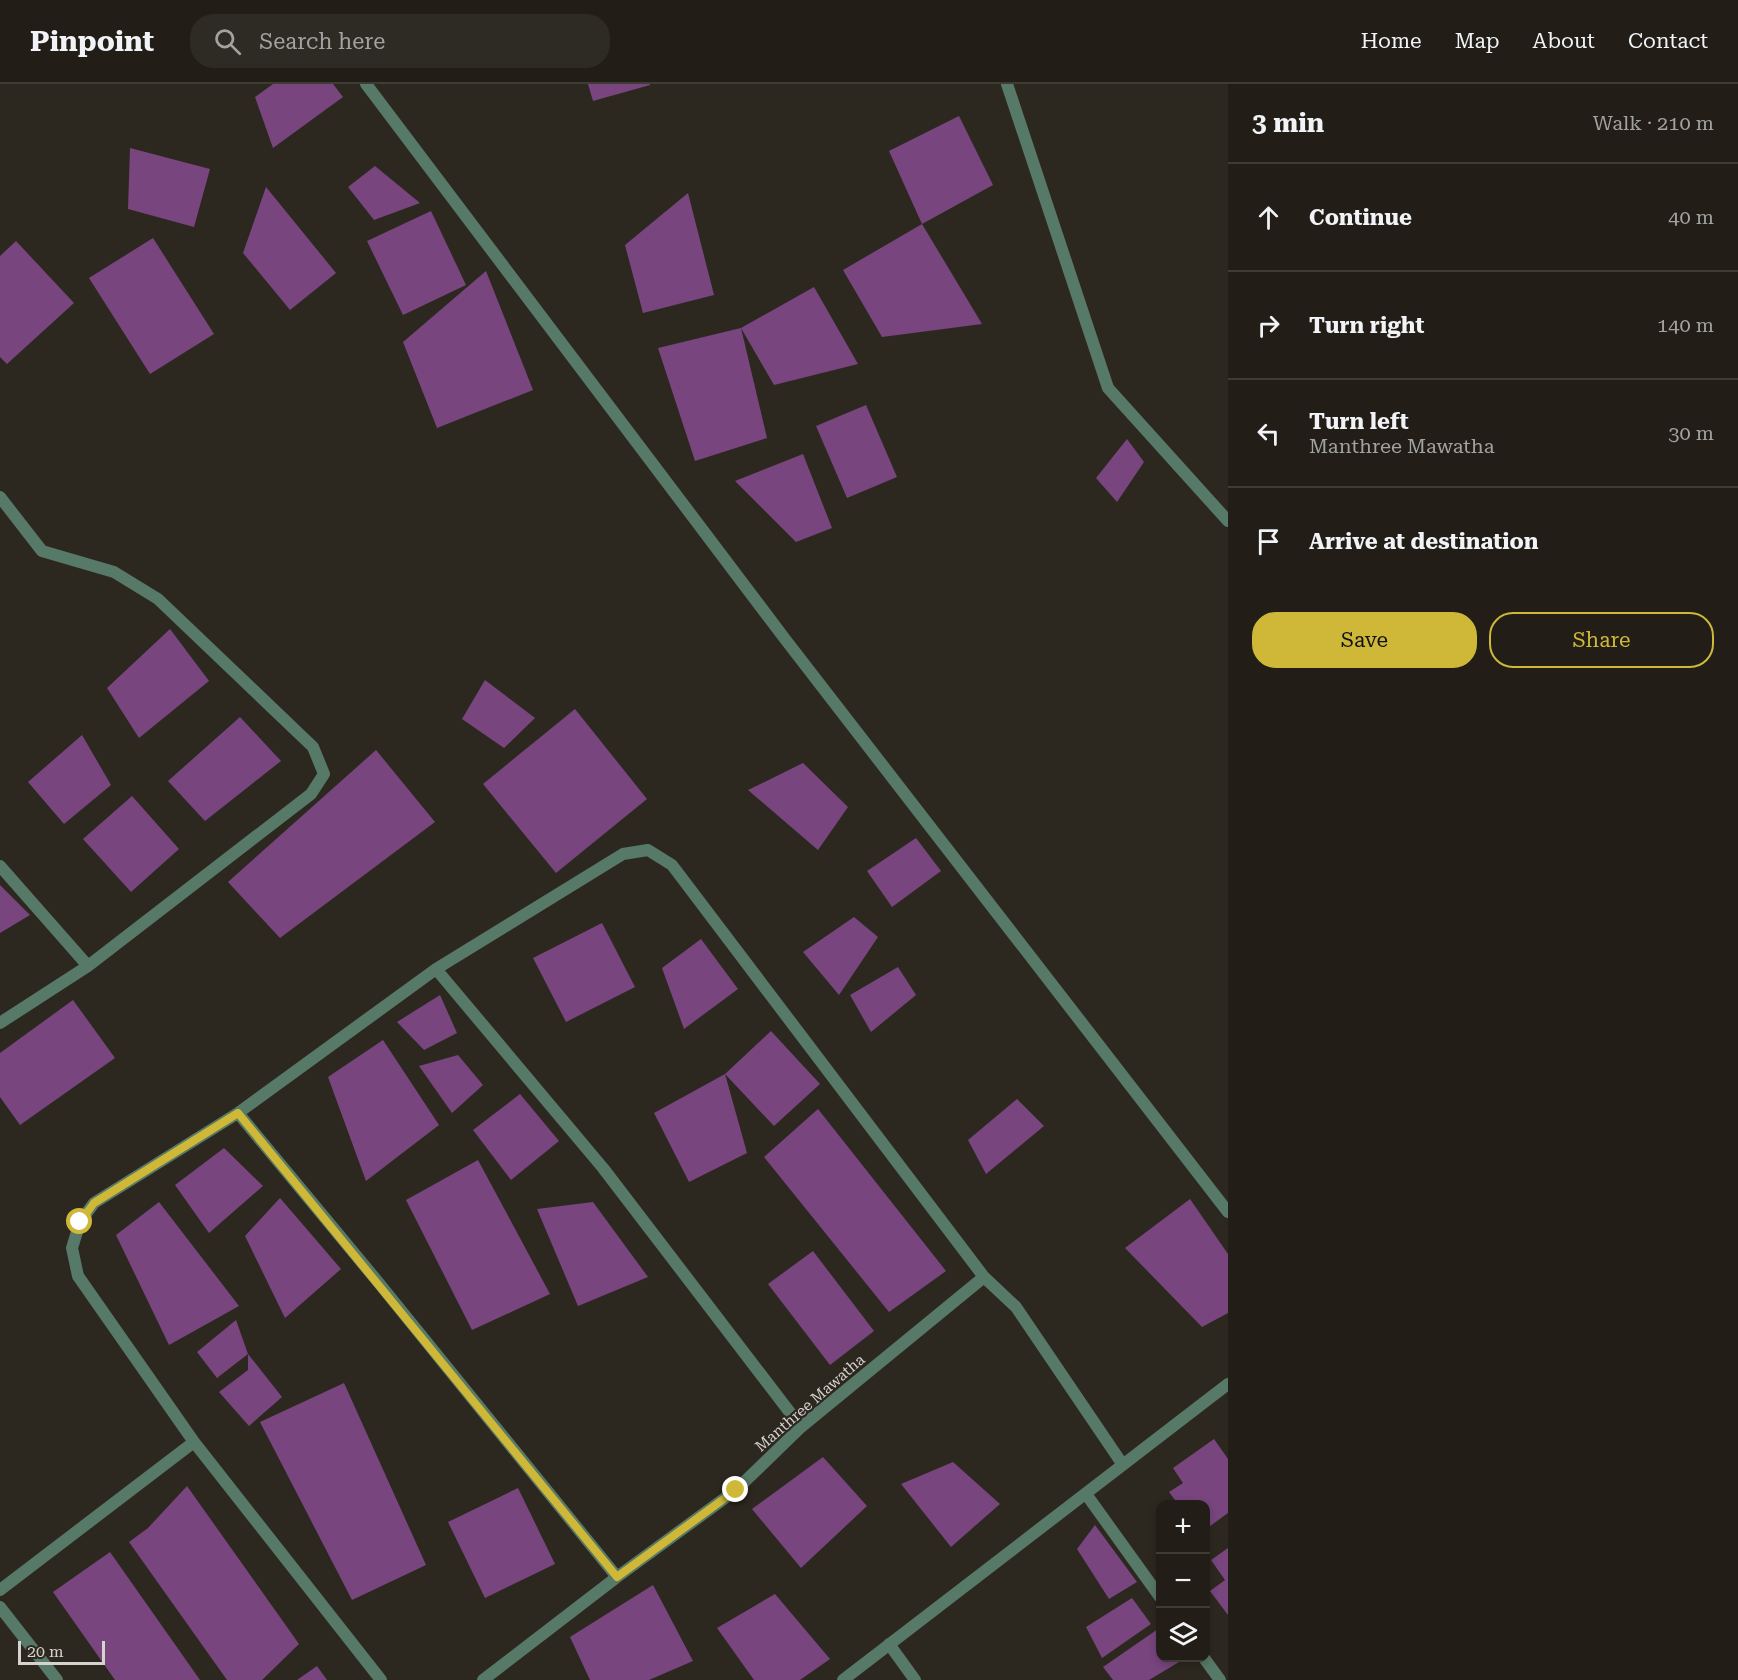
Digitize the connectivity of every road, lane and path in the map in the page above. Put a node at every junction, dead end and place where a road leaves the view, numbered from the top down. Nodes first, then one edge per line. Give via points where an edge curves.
1 (366, 84) edge
2 (1007, 84) edge
3 (0, 497) edge
4 (1228, 521) edge
5 (0, 866) edge
6 (88, 966) junction
7 (436, 969) junction
8 (0, 1023) edge
9 (238, 1113) junction
10 (1228, 1212) edge
11 (984, 1278) junction
12 (1228, 1384) edge
13 (801, 1427) junction
14 (194, 1442) junction
15 (1123, 1465) junction
16 (1086, 1494) junction
17 (617, 1577) junction
18 (0, 1590) edge
19 (1156, 1590) edge
20 (0, 1607) edge
21 (889, 1644) junction
22 (1207, 1662) edge
23 (57, 1680) edge
24 (381, 1680) edge
25 (483, 1680) edge
26 (843, 1680) edge
27 (915, 1680) edge
28 (1220, 1680) edge

1 - 10 street via 784,639
2 - 4 street via 1108,388
3 - 6 street via 42,551 114,572 158,599 313,747 324,774 311,794
5 - 6 street
6 - 8 street
7 - 9 street
7 - 11 street via 623,854 648,850 672,865
7 - 13 street via 603,1168
9 - 14 street via 94,1203 80,1222 72,1248 78,1276
9 - 17 street
11 - 13 street, Manthree Mawatha
11 - 15 street via 1016,1307
12 - 15 street
13 - 17 street, Manthree Mawatha via 736,1490
14 - 18 street
14 - 24 street
15 - 16 street
16 - 19 street
16 - 21 street
17 - 25 street, Manthree Mawatha
20 - 23 street
21 - 26 street
21 - 27 street
22 - 28 street

